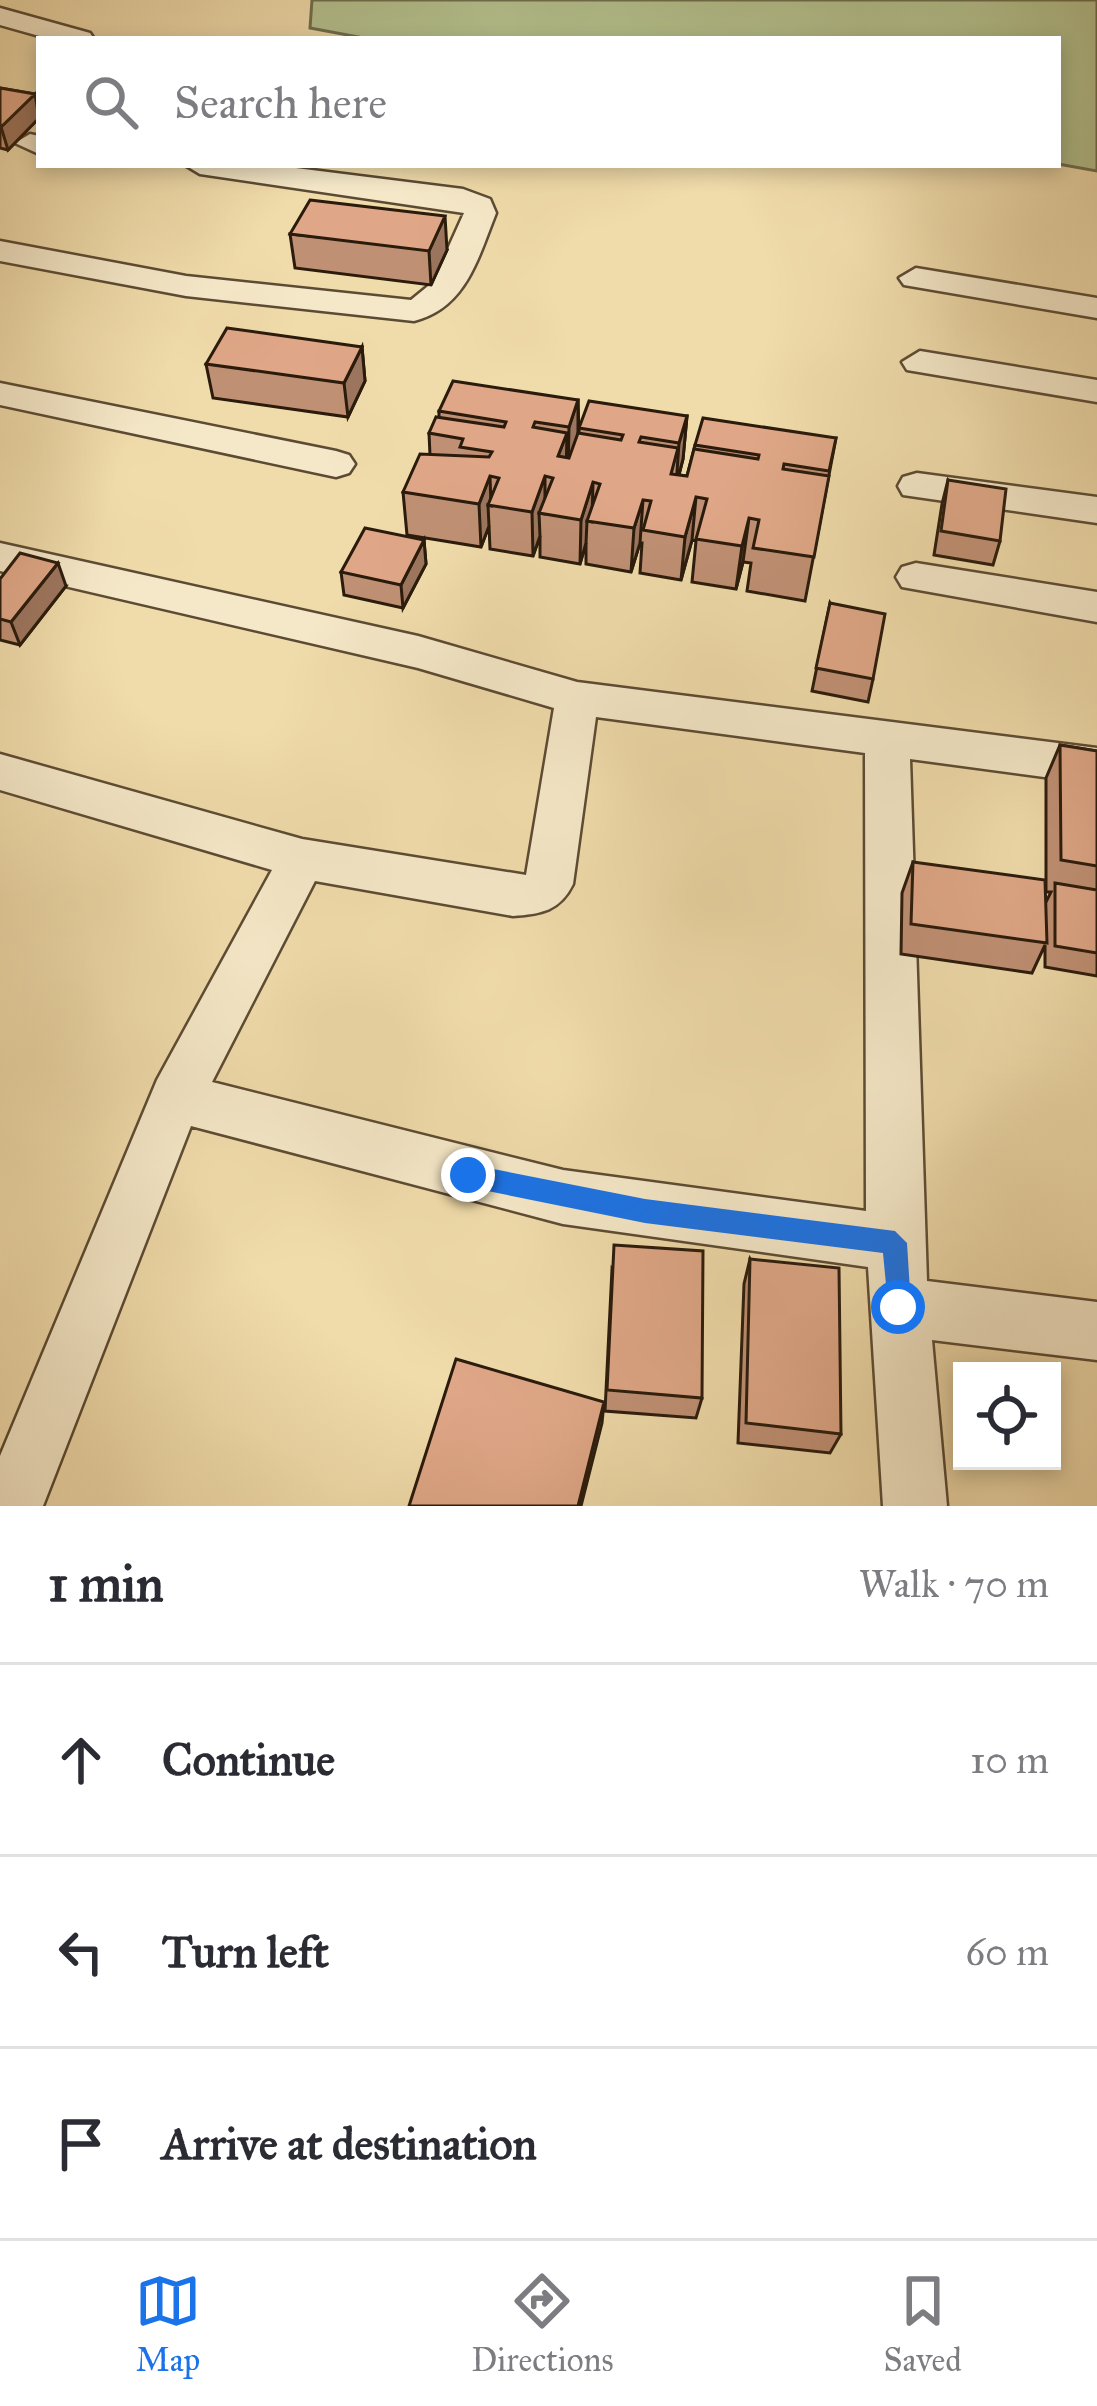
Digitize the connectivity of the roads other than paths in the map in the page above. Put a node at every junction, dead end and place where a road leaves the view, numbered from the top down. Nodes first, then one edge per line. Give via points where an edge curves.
1 (0, 16) edge
2 (70, 36) edge
3 (223, 168) edge
4 (0, 251) edge
5 (916, 278) dead end
6 (1097, 308) edge
7 (920, 362) dead end
8 (1097, 391) edge
9 (0, 394) edge
10 (336, 464) dead end
11 (917, 486) dead end
12 (1097, 510) edge
13 (0, 557) edge
14 (916, 577) dead end
15 (1097, 607) edge
16 (577, 698) junction
17 (887, 740) junction
18 (1097, 766) edge
19 (0, 772) edge
20 (302, 859) junction
21 (176, 1097) junction
22 (895, 1243) junction
23 (898, 1307) junction
24 (1097, 1331) edge
25 (11, 1506) edge
26 (915, 1506) edge

1 - 2 street
3 - 4 street via 463,200 480,213 443,293 414,310 186,286
5 - 6 street
7 - 8 street
9 - 10 street
11 - 12 street
13 - 16 street via 418,652
14 - 15 street
16 - 17 street
16 - 20 street via 550,884 537,894
17 - 18 street
17 - 22 street
19 - 20 street
20 - 21 street
21 - 22 street via 563,1197
21 - 25 street
22 - 23 street
23 - 24 street
23 - 26 street

